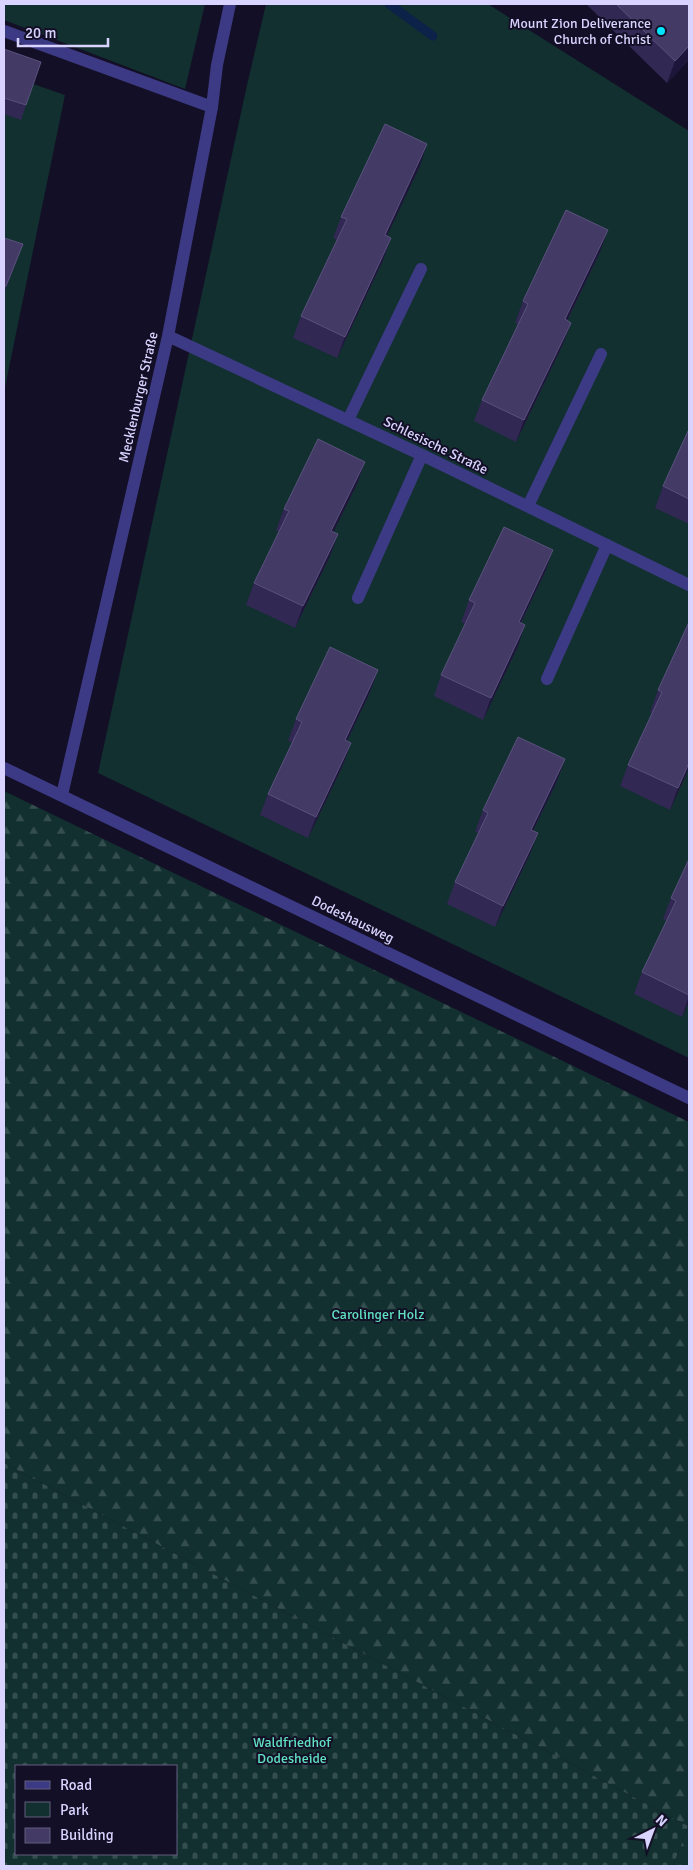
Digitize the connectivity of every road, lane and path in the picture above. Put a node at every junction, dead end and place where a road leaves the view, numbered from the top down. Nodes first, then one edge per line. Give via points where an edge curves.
1 (230, 4) edge
2 (4, 32) edge
3 (212, 107) junction
4 (422, 269) dead end
5 (168, 336) junction
6 (601, 354) dead end
7 (348, 420) junction
8 (422, 455) junction
9 (528, 506) junction
10 (607, 545) junction
11 (689, 585) edge
12 (358, 598) dead end
13 (546, 679) dead end
14 (4, 768) edge
15 (62, 795) junction
16 (689, 1098) edge

1 - 3 street, Mecklenburger Straße via 216,65
2 - 3 street
3 - 5 street, Mecklenburger Straße
4 - 7 street
5 - 7 street, Schlesische Straße
5 - 15 street, Mecklenburger Straße
6 - 9 street
7 - 8 street, Schlesische Straße
8 - 9 street, Schlesische Straße
8 - 12 street
9 - 10 street, Schlesische Straße
10 - 11 street, Schlesische Straße
10 - 13 street
14 - 15 street, Dodeshausweg
15 - 16 street, Dodeshausweg

